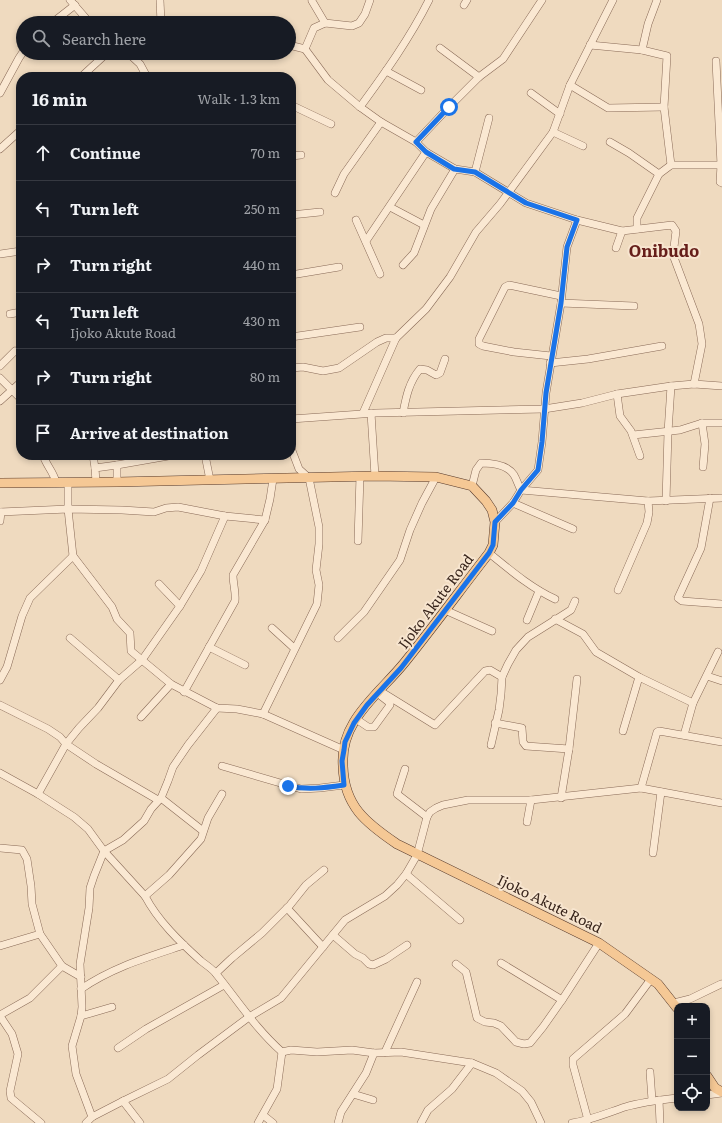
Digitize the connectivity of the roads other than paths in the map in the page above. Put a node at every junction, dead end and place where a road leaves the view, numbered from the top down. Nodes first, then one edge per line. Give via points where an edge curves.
1 (160, 0) edge
2 (370, 0) edge
3 (429, 0) edge
4 (542, 0) edge
5 (613, 0) edge
6 (657, 0) edge
7 (312, 1) edge
8 (72, 3) edge
9 (59, 16) edge
10 (84, 16) edge
11 (161, 16) edge
12 (325, 23) junction
13 (590, 45) junction
14 (296, 47) edge
15 (440, 48) dead end
16 (305, 50) junction
17 (642, 50) junction
18 (17, 60) edge
19 (99, 60) edge
20 (136, 60) edge
21 (716, 61) dead end
22 (386, 71) junction
23 (86, 72) edge
24 (144, 72) edge
25 (479, 77) junction
26 (570, 85) junction
27 (421, 90) dead end
28 (0, 93) edge
29 (531, 93) dead end
30 (296, 107) edge
31 (360, 107) junction
32 (664, 107) junction
33 (560, 114) junction
34 (489, 118) dead end
35 (381, 122) junction
36 (330, 124) dead end
37 (553, 132) junction
38 (16, 135) edge
39 (416, 142) junction
40 (610, 142) dead end
41 (583, 146) dead end
42 (0, 149) edge
43 (426, 152) junction
44 (301, 155) dead end
45 (296, 156) edge
46 (671, 165) junction
47 (721, 165) edge
48 (454, 169) junction
49 (475, 172) junction
50 (659, 174) junction
51 (722, 183) edge
52 (335, 193) dead end
53 (508, 193) junction
54 (390, 207) junction
55 (320, 212) dead end
56 (296, 214) edge
57 (356, 220) dead end
58 (577, 220) junction
59 (424, 225) junction
60 (637, 229) junction
61 (622, 231) junction
62 (366, 241) junction
63 (616, 248) dead end
64 (16, 252) edge
65 (0, 254) edge
66 (403, 265) dead end
67 (339, 267) dead end
68 (296, 274) edge
69 (380, 274) dead end
70 (561, 299) junction
71 (634, 306) dead end
72 (16, 313) edge
73 (10, 314) dead end
74 (360, 327) dead end
75 (296, 336) edge
76 (396, 338) junction
77 (662, 346) dead end
78 (15, 351) dead end
79 (445, 359) dead end
80 (551, 360) junction
81 (0, 366) edge
82 (296, 368) edge
83 (0, 378) edge
84 (694, 384) junction
85 (16, 386) edge
86 (671, 386) junction
87 (722, 386) edge
88 (12, 390) junction
89 (16, 394) edge
90 (617, 394) junction
91 (0, 401) edge
92 (544, 409) junction
93 (371, 413) junction
94 (403, 413) junction
95 (363, 414) junction
96 (296, 419) edge
97 (702, 423) junction
98 (722, 423) edge
99 (668, 432) junction
100 (633, 435) junction
101 (640, 456) dead end
102 (296, 458) edge
103 (45, 460) edge
104 (94, 460) edge
105 (146, 460) edge
106 (206, 460) edge
107 (117, 465) junction
108 (703, 467) dead end
109 (95, 468) junction
110 (360, 476) junction
111 (376, 476) junction
112 (436, 477) junction
113 (309, 478) junction
114 (273, 479) junction
115 (210, 480) junction
116 (56, 482) junction
117 (68, 482) junction
118 (96, 482) junction
119 (117, 482) junction
120 (0, 483) edge
121 (472, 486) junction
122 (521, 490) junction
123 (710, 498) junction
124 (722, 498) edge
125 (648, 501) junction
126 (666, 501) junction
127 (513, 503) junction
128 (68, 509) junction
129 (1, 512) edge
130 (225, 516) junction
131 (265, 520) junction
132 (0, 521) edge
133 (495, 522) junction
134 (573, 529) dead end
135 (358, 541) dead end
136 (489, 553) junction
137 (73, 556) junction
138 (159, 584) dead end
139 (618, 590) dead end
140 (539, 591) junction
141 (555, 599) dead end
142 (575, 601) dead end
143 (722, 604) edge
144 (180, 606) junction
145 (445, 610) junction
146 (556, 619) junction
147 (526, 620) dead end
148 (272, 628) dead end
149 (492, 631) dead end
150 (70, 638) dead end
151 (338, 638) dead end
152 (209, 647) junction
153 (294, 648) junction
154 (718, 652) dead end
155 (142, 660) junction
156 (244, 665) dead end
157 (707, 676) junction
158 (502, 677) junction
159 (639, 677) junction
160 (577, 679) dead end
161 (0, 680) edge
162 (119, 680) junction
163 (722, 681) edge
164 (171, 684) junction
165 (184, 692) junction
166 (379, 692) junction
167 (693, 703) junction
168 (0, 705) edge
169 (217, 708) junction
170 (263, 714) junction
171 (141, 717) dead end
172 (356, 719) junction
173 (495, 723) junction
174 (623, 731) dead end
175 (684, 734) junction
176 (722, 742) edge
177 (66, 744) junction
178 (491, 745) dead end
179 (569, 749) junction
180 (344, 750) junction
181 (222, 766) dead end
182 (405, 769) dead end
183 (0, 773) edge
184 (344, 785) junction
185 (641, 788) junction
186 (661, 792) junction
187 (38, 794) junction
188 (222, 794) dead end
189 (561, 798) junction
190 (160, 799) junction
191 (531, 800) junction
192 (722, 803) edge
193 (427, 818) junction
194 (527, 822) dead end
195 (203, 831) junction
196 (0, 848) edge
197 (104, 851) junction
198 (653, 853) dead end
199 (417, 855) junction
200 (324, 870) dead end
201 (406, 874) junction
202 (145, 896) junction
203 (287, 908) junction
204 (460, 920) dead end
205 (40, 934) junction
206 (333, 935) junction
207 (599, 943) junction
208 (184, 945) junction
209 (407, 945) dead end
210 (0, 946) edge
211 (323, 947) junction
212 (501, 963) dead end
213 (456, 964) dead end
214 (62, 966) junction
215 (216, 973) junction
216 (81, 977) junction
217 (651, 978) junction
218 (417, 982) dead end
219 (721, 984) edge
220 (224, 985) junction
221 (82, 989) junction
222 (562, 1000) junction
223 (682, 1003) edge
224 (674, 1004) edge
225 (112, 1007) dead end
226 (0, 1015) edge
227 (81, 1016) junction
228 (249, 1017) junction
229 (118, 1048) dead end
230 (282, 1052) junction
231 (384, 1052) junction
232 (374, 1053) junction
233 (472, 1062) junction
234 (650, 1072) dead end
235 (710, 1080) edge
236 (722, 1093) edge
237 (353, 1094) junction
238 (710, 1095) edge
239 (674, 1098) edge
240 (373, 1100) dead end
241 (655, 1100) junction
242 (123, 1101) junction
243 (263, 1115) junction
244 (92, 1117) junction
245 (588, 1120) junction
246 (598, 1120) edge
247 (41, 1123) edge
248 (86, 1123) edge
249 (140, 1123) edge
250 (258, 1123) edge
251 (273, 1123) edge
252 (338, 1123) edge
253 (421, 1123) edge
254 (541, 1123) edge
255 (572, 1123) edge
256 (660, 1123) edge

1 - 11 street
2 - 12 street via 359,22 352,26
3 - 22 street
4 - 25 street via 503,59
5 - 13 street
6 - 17 street
7 - 12 street
8 - 9 street
8 - 10 street
12 - 16 street via 314,28
13 - 17 street
13 - 26 street
14 - 16 street
15 - 25 street
16 - 31 street via 328,80
17 - 32 street via 667,56
18 - 28 street
19 - 23 street
20 - 24 street
21 - 47 street
22 - 27 street
22 - 31 street
25 - 39 street
26 - 32 street via 608,108
26 - 33 street
29 - 33 street
30 - 36 street
31 - 35 street
32 - 46 street
33 - 37 street
34 - 49 street
35 - 39 street
35 - 52 street via 344,174
37 - 41 street
37 - 53 street
38 - 42 street
39 - 43 street
40 - 50 street
43 - 48 street
43 - 54 street
44 - 45 street
46 - 47 street
46 - 50 street
47 - 51 street
48 - 49 street
48 - 59 street
49 - 53 street
50 - 60 street via 637,218
53 - 58 street via 526,203
53 - 76 street via 476,232 450,277 426,309
54 - 59 street
54 - 62 street
55 - 56 street
57 - 62 street
58 - 61 street
58 - 70 street via 567,247
59 - 66 street via 414,253
60 - 61 street
60 - 84 street via 672,225 676,231 673,255 699,324 702,344
61 - 63 street
62 - 69 street
64 - 65 street
67 - 68 street
70 - 71 street
70 - 80 street
70 - 80 street via 509,285 505,287 479,339 483,346
72 - 73 street
74 - 75 street
76 - 82 street via 386,338 377,342 338,368 323,371
76 - 95 street
77 - 80 street via 588,359
78 - 81 street
79 - 94 street via 440,373 436,375 420,369 415,374 406,393
80 - 92 street
83 - 88 street
84 - 86 street
84 - 87 street
85 - 88 street
86 - 90 street
86 - 99 street
88 - 89 street
88 - 91 street
90 - 92 street
90 - 100 street via 620,416
92 - 94 street
92 - 122 street via 538,470
93 - 94 street
93 - 95 street
93 - 111 street
95 - 96 street
97 - 98 street
97 - 99 street
97 - 108 street via 705,444
99 - 100 street
99 - 126 street
100 - 101 street
102 - 113 street via 299,469
103 - 116 street via 54,473
104 - 109 street
105 - 107 street
106 - 115 street
107 - 109 street
107 - 119 street
109 - 118 street
110 - 111 main road
110 - 113 main road
110 - 135 street
111 - 112 main road
112 - 121 main road
112 - 151 street via 410,530 400,560 364,612
113 - 114 main road
113 - 153 street via 319,527 316,570 319,598
114 - 115 main road
114 - 131 street
115 - 119 main road
116 - 117 main road
116 - 120 main road
117 - 118 main road
117 - 128 street
118 - 119 main road
121 - 122 street via 476,470 481,463 494,464 506,468 514,475
121 - 133 main road, Ijoko Akute Road via 492,510
122 - 125 street
122 - 127 street
123 - 124 street
123 - 126 street
123 - 143 street via 701,548 678,598 682,601
125 - 126 street
125 - 139 street via 647,523
127 - 133 street
127 - 134 street
128 - 129 street
128 - 130 street via 154,512 178,507
128 - 137 street
129 - 132 street
130 - 131 street
130 - 144 street via 201,571
131 - 152 street via 233,575 235,601
133 - 136 main road, Ijoko Akute Road via 493,545
136 - 140 street
136 - 145 main road, Ijoko Akute Road
137 - 155 street via 112,607 117,619 130,633 131,651
137 - 161 street via 30,598 7,667
138 - 144 street
140 - 141 street
140 - 147 street
142 - 146 street via 571,610
144 - 155 street
145 - 149 street
145 - 166 main road, Ijoko Akute Road via 406,662
146 - 158 street via 528,637 516,650
146 - 159 street via 583,634 596,652
148 - 153 street
150 - 162 street
152 - 156 street
152 - 165 street
153 - 170 street
154 - 157 street
155 - 162 street
155 - 164 street
157 - 163 street
157 - 167 street
158 - 166 street via 490,670 485,671 435,725
158 - 173 street
159 - 167 street
159 - 174 street
160 - 179 street
162 - 177 street
164 - 165 street
164 - 171 street
165 - 169 street
166 - 172 main road, Ijoko Akute Road
166 - 172 street via 390,705 374,727 368,727
167 - 175 street
168 - 177 street via 48,729
169 - 170 street
169 - 190 street via 173,767
170 - 180 street
172 - 180 main road, Ijoko Akute Road via 348,734
173 - 178 street
173 - 179 street via 522,728 523,742 526,746
175 - 176 street
175 - 185 street via 657,732
177 - 187 street
177 - 190 street via 96,764
179 - 189 street
180 - 184 main road, Ijoko Akute Road
181 - 184 street via 300,789
182 - 193 street via 397,794
183 - 187 street
184 - 199 main road, Ijoko Akute Road via 356,810 367,822
185 - 186 street
185 - 189 street
186 - 192 street
186 - 198 street
187 - 197 street via 88,829
188 - 195 street
189 - 191 street
190 - 195 street
190 - 197 street via 144,821 123,840
191 - 193 street via 468,800 436,808
191 - 194 street
193 - 199 street
195 - 202 street via 201,839 191,851
196 - 205 street via 22,850 28,859 32,904
197 - 202 street
197 - 216 street via 90,888 80,964
199 - 201 street
199 - 207 main road, Ijoko Akute Road
200 - 203 street via 306,885
201 - 204 street
201 - 206 street via 385,896 345,920
202 - 208 street via 163,922
203 - 211 street
203 - 215 street via 262,934
205 - 210 street
205 - 214 street
206 - 209 street via 373,965
206 - 211 street
207 - 217 main road, Ijoko Akute Road
207 - 222 street
208 - 215 street
208 - 221 street via 116,969
211 - 228 street via 281,998
212 - 222 street
213 - 222 street via 466,972 478,1018 501,1026 516,1042 530,1043
214 - 216 street
214 - 226 street via 30,998
215 - 220 street
216 - 221 street
217 - 224 main road, Ijoko Akute Road
217 - 245 street via 625,1014 572,1059
218 - 231 street
219 - 223 street
220 - 228 street
220 - 229 street via 146,1029
221 - 227 street
225 - 227 street
226 - 247 street via 12,1034 18,1054 10,1091 11,1098
227 - 244 street via 72,1046 73,1059
228 - 230 street
228 - 242 street via 168,1079
230 - 232 street via 352,1050
230 - 243 street via 277,1089
231 - 232 street
231 - 233 street
232 - 237 street
233 - 253 street via 442,1100 428,1110
233 - 254 street via 496,1073 522,1091 532,1102
234 - 241 street
235 - 236 main road
236 - 238 street
237 - 240 street
237 - 252 street via 341,1112
239 - 241 street
241 - 246 street via 625,1107
241 - 256 street
242 - 244 street
242 - 249 street
243 - 250 street
243 - 251 street
244 - 248 street
245 - 246 street
245 - 255 street

